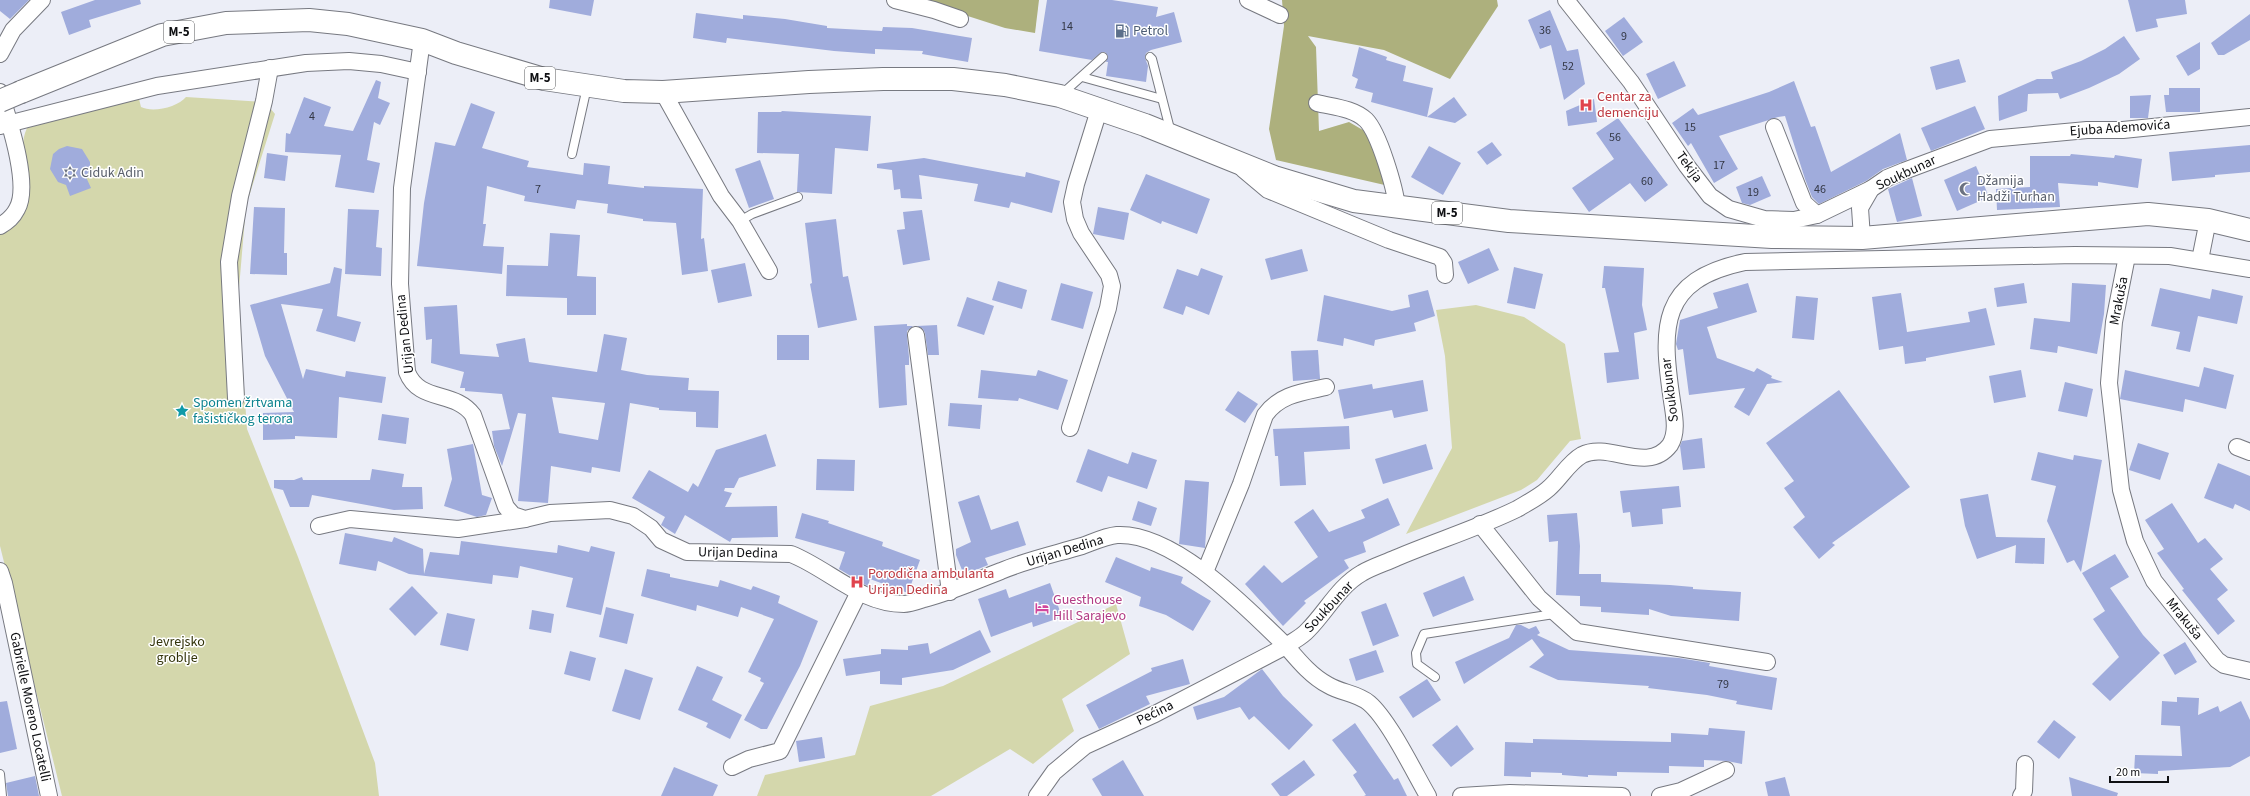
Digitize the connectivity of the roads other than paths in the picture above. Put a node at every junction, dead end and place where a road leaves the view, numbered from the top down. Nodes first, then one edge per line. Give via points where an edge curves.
1 (42, 0) edge
2 (894, 0) edge
3 (1248, 0) edge
4 (1566, 0) edge
5 (1280, 15) dead end
6 (960, 19) dead end
7 (422, 40) junction
8 (0, 54) edge
9 (1103, 57) dead end
10 (1150, 57) dead end
11 (270, 68) junction
12 (418, 72) junction
13 (1082, 77) junction
14 (587, 87) junction
15 (0, 92) edge
16 (663, 92) junction
17 (1060, 96) junction
18 (1162, 99) junction
19 (0, 101) edge
20 (1317, 103) dead end
21 (1099, 110) junction
22 (2250, 117) edge
23 (5, 126) edge
24 (1774, 127) dead end
25 (1172, 136) junction
26 (1990, 139) joint
27 (572, 154) dead end
28 (1235, 163) junction
29 (1871, 189) junction
30 (798, 197) dead end
31 (1397, 207) junction
32 (1817, 215) junction
33 (2208, 220) junction
34 (740, 221) junction
35 (0, 226) edge
36 (2250, 230) edge
37 (1772, 237) junction
38 (1862, 238) junction
39 (2127, 256) junction
40 (2200, 260) junction
41 (1774, 262) junction
42 (2250, 269) edge
43 (769, 271) dead end
44 (1445, 275) dead end
45 (916, 335) dead end
46 (1326, 387) dead end
47 (236, 398) dead end
48 (1070, 428) dead end
49 (525, 519) junction
50 (1480, 524) junction
51 (319, 526) dead end
52 (0, 571) edge
53 (1205, 572) junction
54 (859, 592) junction
55 (950, 592) junction
56 (1554, 614) junction
57 (1286, 646) junction
58 (1767, 662) dead end
59 (2250, 671) edge
60 (1435, 677) dead end
61 (2025, 764) dead end
62 (732, 767) dead end
63 (1726, 770) dead end
64 (0, 774) edge
65 (2, 796) edge
66 (49, 796) edge
67 (1037, 796) edge
68 (1428, 796) edge
69 (1461, 796) edge
70 (1622, 796) edge
71 (1660, 796) edge
72 (2021, 796) edge

1 - 8 street via 13,30
2 - 6 street
3 - 5 street
4 - 32 street, Tekija via 1631,82 1710,196 1729,209 1764,219 1794,220
7 - 12 street, Urijan Dedina
7 - 14 main road, M-5 via 544,79
7 - 19 main road, M-5, bridge via 348,24 316,21 226,23 162,35
9 - 13 lane
10 - 18 lane
11 - 12 street via 349,61 381,64
11 - 23 street via 157,86
11 - 47 street via 240,196 229,262
12 - 49 street, Urijan Dedina via 402,188 400,284 407,372 411,382 426,393 460,402 469,409 506,507 513,515
13 - 17 lane
13 - 18 lane
14 - 16 main road, M-5
14 - 27 lane
15 - 23 street
16 - 17 main road, M-5 via 809,82 953,79 1005,85
16 - 34 street via 721,196
17 - 21 main road, M-5
18 - 25 lane
20 - 31 street via 1353,111 1367,121 1377,138 1396,194
21 - 25 main road, M-5
21 - 48 street via 1072,202 1078,226 1112,286 1108,308
22 - 26 street, Ejuba Ademovića via 2123,130 2087,130
23 - 35 street via 22,180 18,208 10,220
24 - 32 street via 1804,203
25 - 28 main road, M-5
26 - 29 street, Soukbunar via 1887,178
28 - 31 main road, M-5 via 1354,201
28 - 44 street via 1268,190 1389,240 1440,257 1444,263
29 - 32 street, Tekija
29 - 38 street, Soukbunar via 1860,208
30 - 34 lane
31 - 37 main road, M-5 via 1509,221
33 - 36 main road, M-5
33 - 38 main road, M-5 via 2148,214
33 - 40 street
34 - 43 street
37 - 38 main road, M-5
37 - 41 street
39 - 40 street via 2170,256
39 - 41 street, Mrakuša
39 - 59 street, Mrakuša via 2114,322 2109,383 2121,490 2127,515 2142,560 2154,581 2217,660 2224,665
40 - 42 street
41 - 50 street, Soukbunar via 1745,262 1724,266 1706,275 1678,296 1668,319 1666,344 1675,422 1674,434 1670,444 1662,452 1651,457 1637,458 1594,452 1582,455 1539,496
45 - 55 street
46 - 53 street via 1290,395 1273,405 1266,415
49 - 51 street via 458,529 350,519
49 - 54 street, Urijan Dedina via 550,513 610,510 632,516 651,528 662,540 688,552 792,554 807,560 832,579
50 - 56 street via 1538,598
50 - 57 street, Soukbunar via 1361,573 1336,596 1307,632
52 - 66 street, Gabrielle Moreno Locatelli
53 - 55 street, Urijan Dedina via 1162,546 1116,535 1008,568
53 - 57 street, Urijan Dedina
54 - 55 street, Urijan Dedina via 904,604
54 - 62 street via 780,751 749,759
56 - 58 street via 1577,632
56 - 60 lane via 1424,634 1416,653 1417,664
57 - 67 street, Pećina via 1155,714 1085,746 1054,772
57 - 68 street via 1300,662 1328,685 1370,704 1398,744
61 - 72 street via 2024,791
63 - 71 street via 1681,791
64 - 65 lane
69 - 70 street via 1510,793

